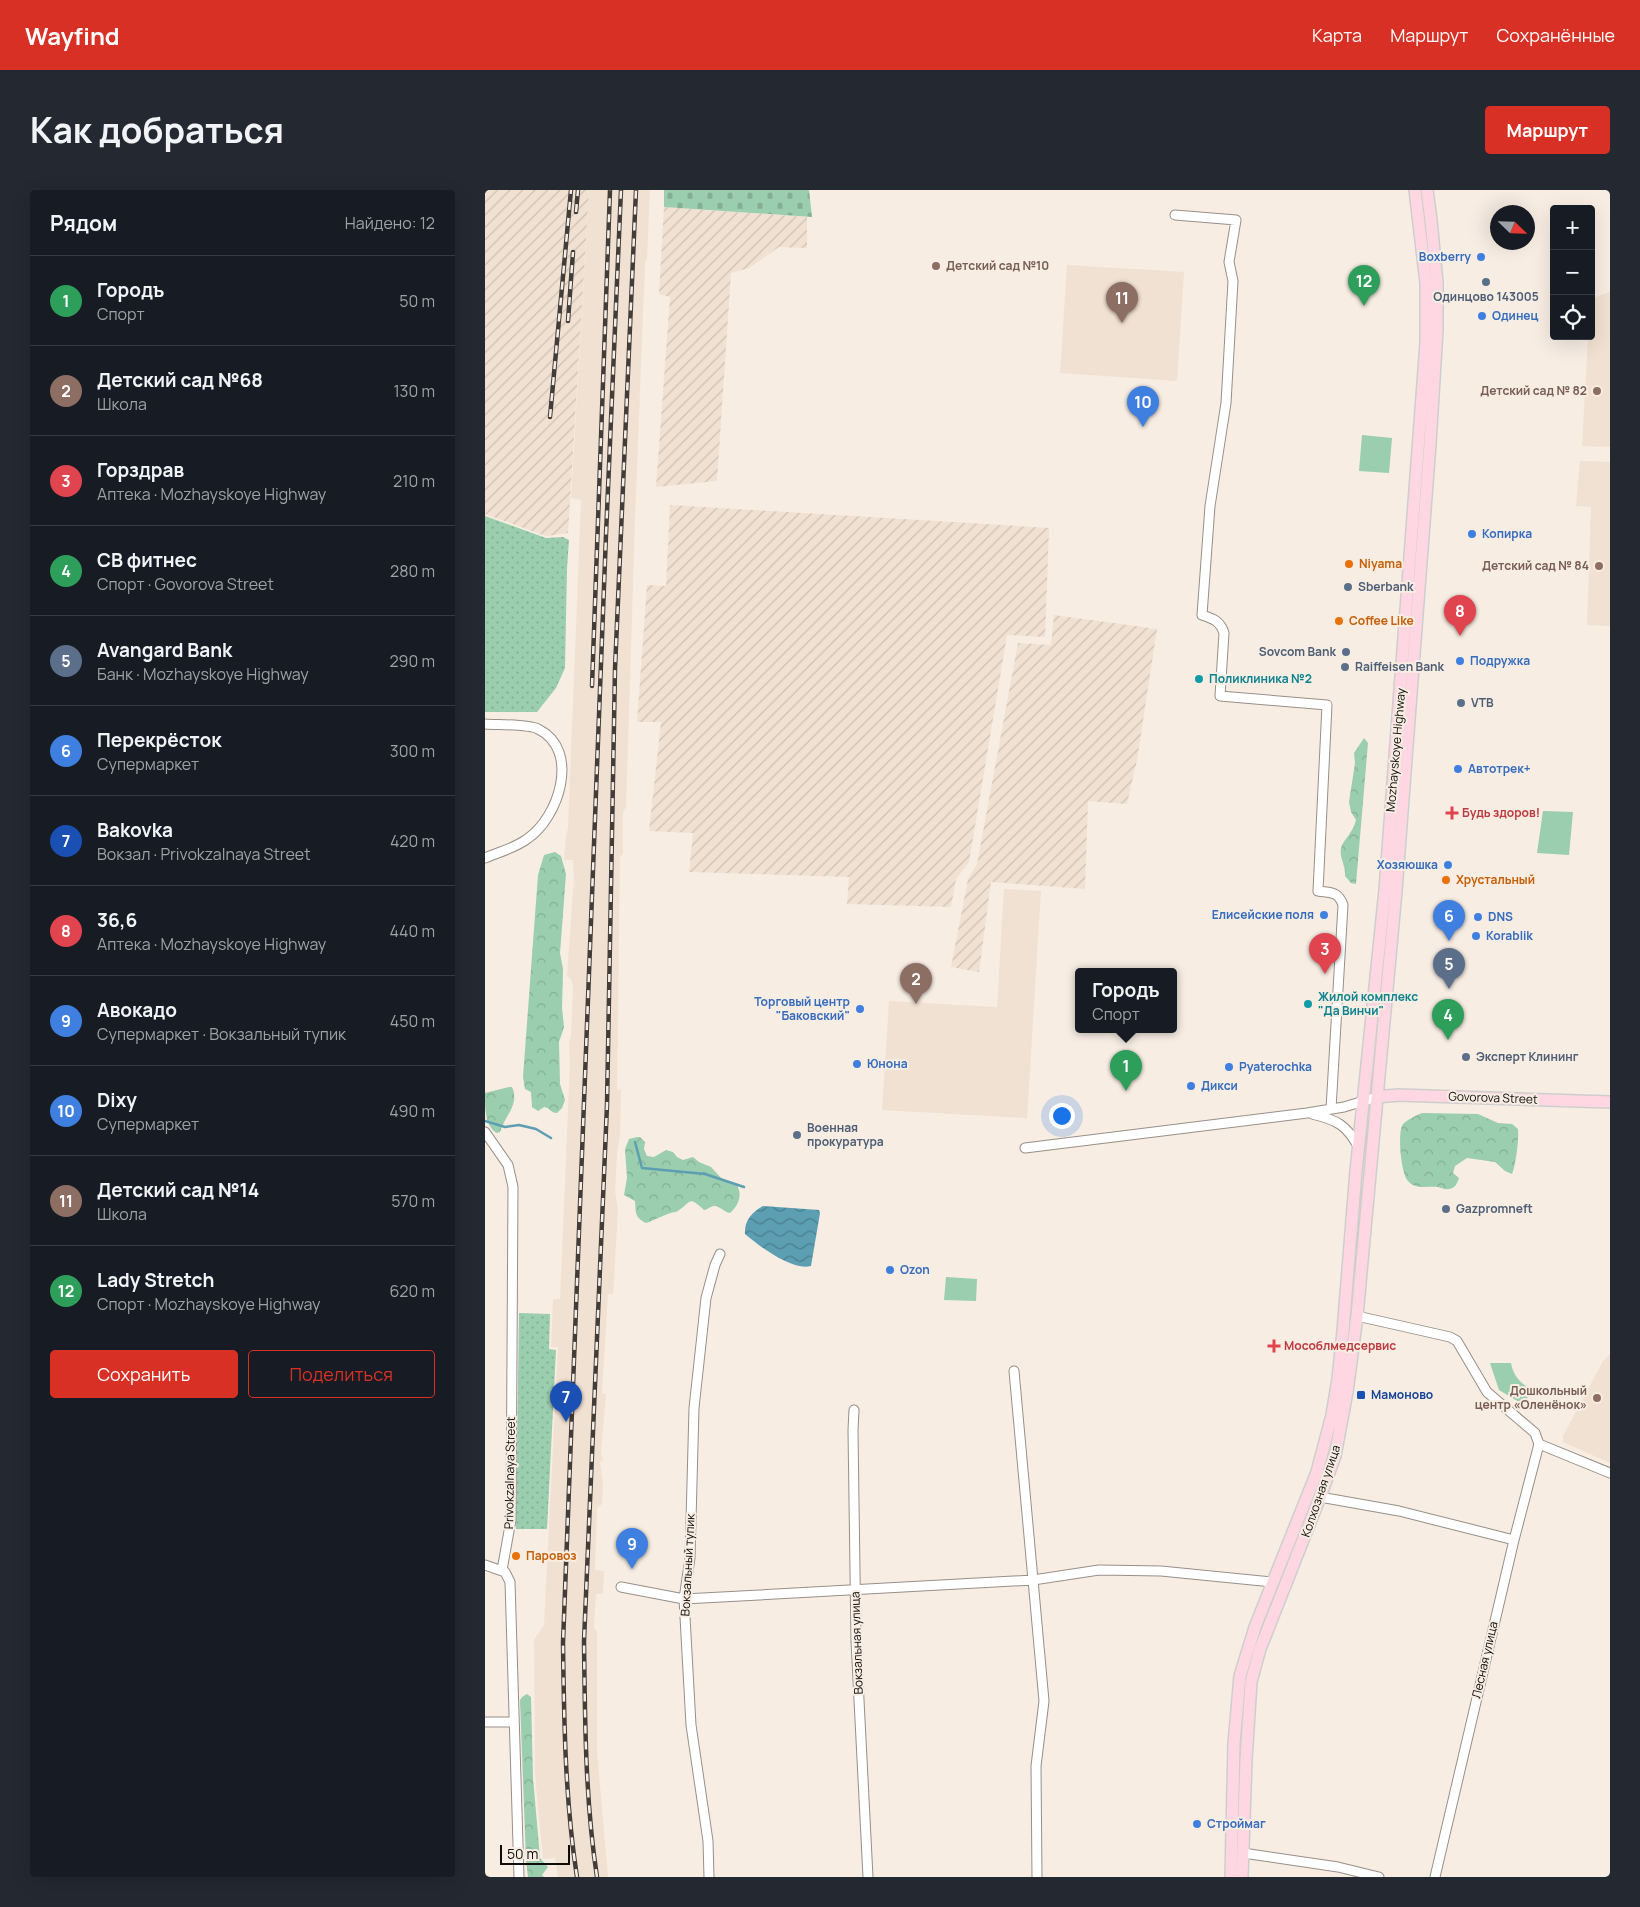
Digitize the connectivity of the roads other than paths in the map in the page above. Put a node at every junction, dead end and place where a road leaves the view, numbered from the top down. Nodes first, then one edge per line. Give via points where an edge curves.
1 (1415, 190) edge
2 (1427, 190) edge
3 (1175, 215) dead end
4 (485, 724) edge
5 (485, 858) edge
6 (1377, 1097) junction
7 (1363, 1100) junction
8 (1610, 1102) edge
9 (1331, 1109) junction
10 (1307, 1113) junction
11 (485, 1132) edge
12 (1025, 1148) dead end
13 (1359, 1148) junction
14 (720, 1254) dead end
15 (1357, 1316) junction
16 (1014, 1371) dead end
17 (854, 1410) dead end
18 (1539, 1444) junction
19 (1610, 1473) edge
20 (1321, 1497) junction
21 (1514, 1540) junction
22 (485, 1565) edge
23 (501, 1570) junction
24 (1033, 1580) junction
25 (1273, 1582) junction
26 (621, 1587) dead end
27 (855, 1591) junction
28 (684, 1599) junction
29 (485, 1722) edge
30 (514, 1722) junction
31 (1243, 1852) junction
32 (519, 1877) edge
33 (709, 1877) edge
34 (868, 1877) edge
35 (1037, 1877) edge
36 (1231, 1877) edge
37 (1243, 1877) edge
38 (1379, 1877) edge
39 (1435, 1877) edge

1 - 7 main road, Mozhayskoye Highway via 1426,283 1426,352 1385,890
2 - 6 main road, Mozhayskoye Highway via 1437,283 1436,349 1396,891
3 - 9 street via 1236,220 1229,262 1233,281 1226,404 1210,506 1203,615 1221,624 1224,633 1220,696 1327,705 1318,892 1333,893 1343,904
4 - 5 street via 540,730 553,739 560,751 562,766 561,787 543,824 528,839
6 - 7 street
6 - 8 main road, Govorova Street
6 - 15 main road, Колхозная улица
7 - 9 street
7 - 13 main road, Колхозная улица
9 - 10 street
10 - 12 street
10 - 13 street via 1342,1125
11 - 23 street, Privokzalnaya Street via 503,1156 511,1176 514,1206 511,1520
13 - 25 main road, Колхозная улица via 1332,1415 1317,1472
14 - 28 street, Вокзальный тупик via 706,1298 694,1408 690,1558
15 - 18 street via 1450,1336 1457,1341 1487,1392 1535,1433
15 - 20 main road, Колхозная улица via 1343,1418
16 - 24 street
17 - 27 street, Вокзальная улица
18 - 19 street
18 - 21 street, Лесная улица
20 - 21 street via 1399,1511
20 - 31 main road, Колхозная улица via 1255,1663 1248,1712
21 - 39 street, Лесная улица
22 - 23 street
23 - 30 street via 509,1576 510,1582
24 - 25 street via 1099,1570 1208,1575
24 - 27 street
24 - 35 street via 1044,1701 1036,1766
25 - 36 main road, Колхозная улица via 1240,1676 1234,1743
26 - 28 street
27 - 28 street
27 - 34 street, Вокзальная улица
28 - 33 street, Вокзальный тупик via 691,1725 708,1841
29 - 30 street
30 - 32 street
31 - 37 main road, Колхозная улица
31 - 38 street via 1338,1866

